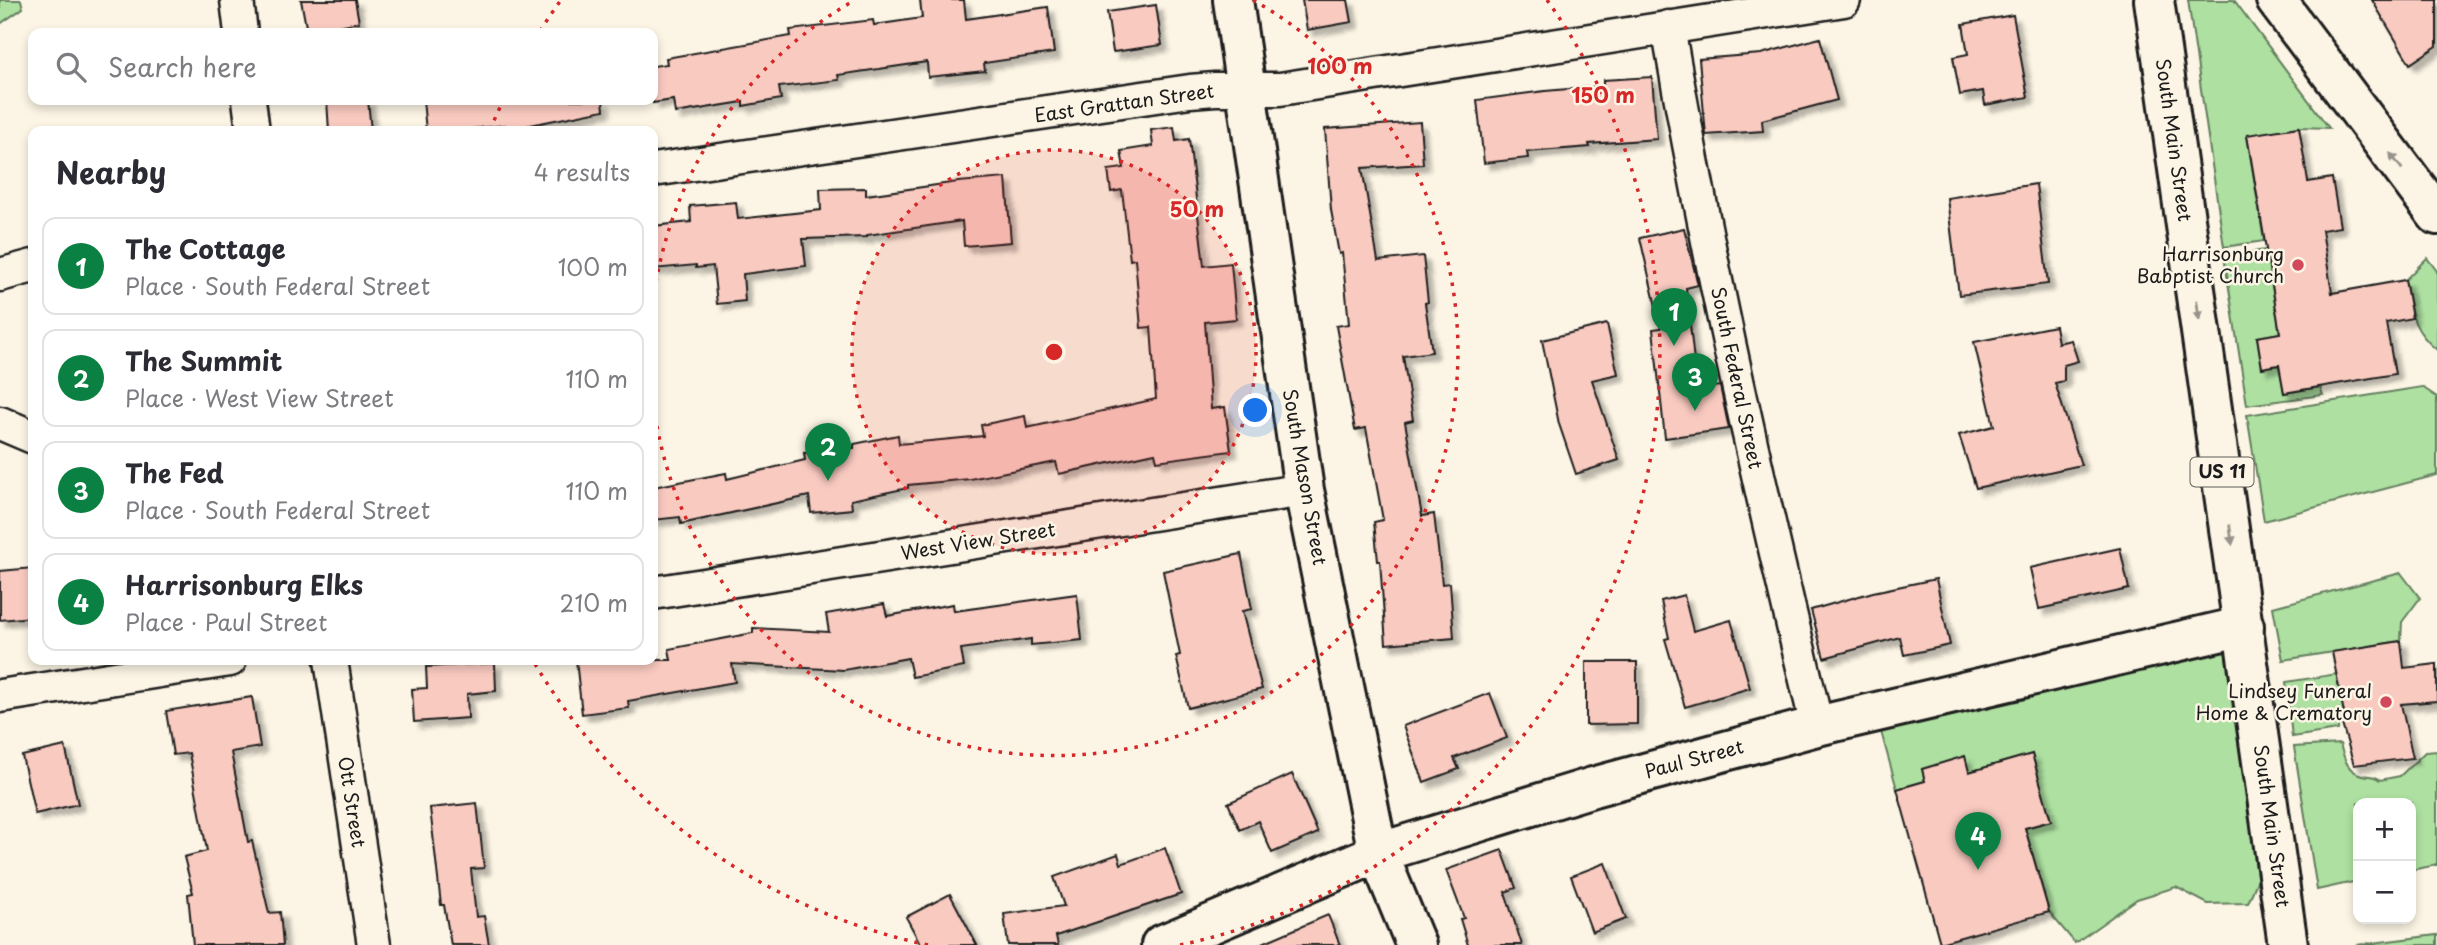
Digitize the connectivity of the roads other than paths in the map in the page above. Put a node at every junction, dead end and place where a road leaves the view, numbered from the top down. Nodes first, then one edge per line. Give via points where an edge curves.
1 (237, 0) edge
2 (1233, 0) edge
3 (1844, 0) edge
4 (2154, 0) edge
5 (2276, 0) edge
6 (1668, 27) junction
7 (240, 28) edge
8 (1246, 90) junction
9 (250, 105) edge
10 (252, 126) edge
11 (658, 169) edge
12 (2437, 215) edge
13 (28, 267) edge
14 (0, 275) edge
15 (0, 424) edge
16 (28, 435) edge
17 (1304, 490) junction
18 (658, 592) edge
19 (2244, 626) junction
20 (165, 665) edge
21 (332, 665) edge
22 (86, 671) edge
23 (0, 696) edge
24 (1817, 726) junction
25 (1378, 853) junction
26 (374, 945) edge
27 (1161, 945) edge
28 (1416, 945) edge
29 (2288, 945) edge

1 - 7 street
2 - 8 main road, South Mason Street
3 - 6 street, East Grattan Street
4 -> 19 main road, South Main Street / US 11
12 -> 5 main road
6 - 8 street, East Grattan Street via 1280,89
6 - 24 street, South Federal Street via 1745,421
8 - 11 street, East Grattan Street via 1190,91
8 - 17 main road, South Mason Street
9 - 10 street
13 - 14 street
15 - 16 street
17 - 18 street, West View Street
17 - 25 main road, South Mason Street
19 - 24 main road, Paul Street
19 - 29 main road, South Main Street / US 11
20 - 22 street
21 - 26 street, Ott Street
22 - 23 street
24 - 25 main road, Paul Street via 1593,787
25 - 27 main road, Paul Street
25 - 28 main road, South Mason Street

